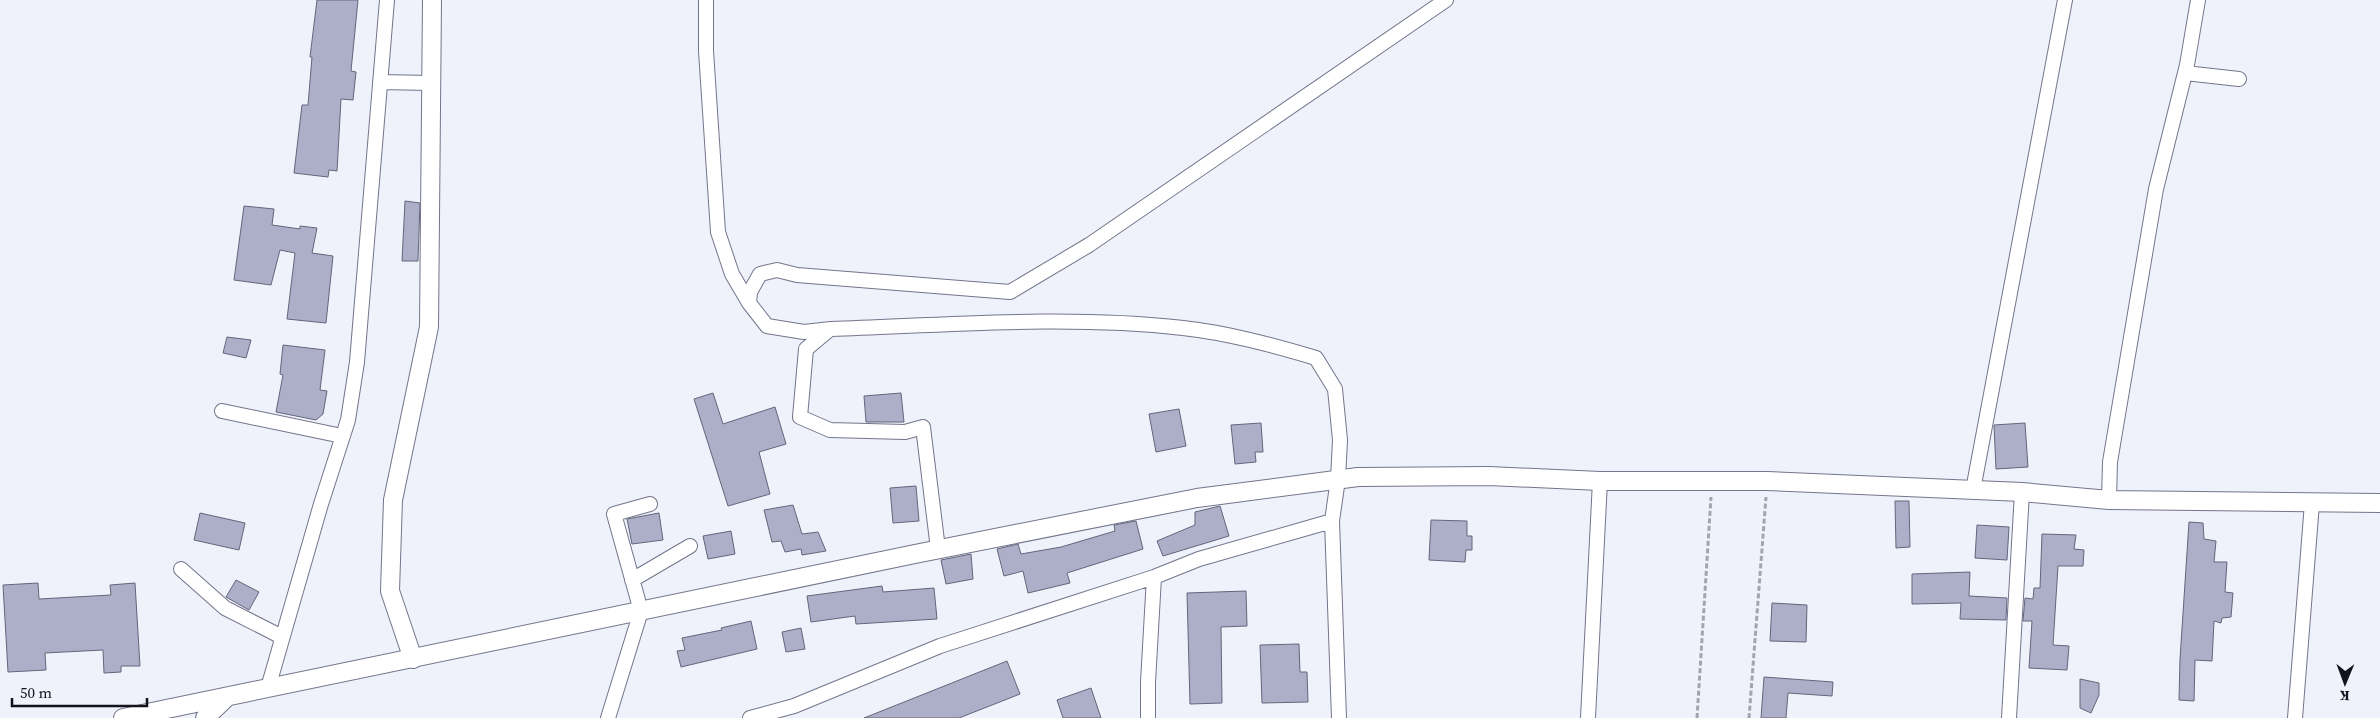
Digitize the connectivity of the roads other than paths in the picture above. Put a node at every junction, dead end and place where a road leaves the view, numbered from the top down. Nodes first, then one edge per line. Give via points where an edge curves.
1 (387, 0) edge
2 (432, 0) edge
3 (706, 0) edge
4 (1446, 0) edge
5 (2065, 0) edge
6 (2198, 0) edge
7 (2185, 73) junction
8 (2239, 79) dead end
9 (380, 82) junction
10 (430, 83) junction
11 (749, 303) junction
12 (831, 329) junction
13 (222, 411) dead end
14 (342, 436) junction
15 (1338, 479) junction
16 (1600, 481) junction
17 (1974, 490) junction
18 (2022, 492) junction
19 (2109, 500) junction
20 (2312, 503) junction
21 (2380, 503) edge
22 (650, 504) dead end
23 (1332, 521) junction
24 (690, 546) dead end
25 (938, 549) junction
26 (180, 569) dead end
27 (1154, 577) junction
28 (632, 580) junction
29 (641, 611) junction
30 (282, 637) junction
31 (413, 659) junction
32 (268, 688) junction
33 (227, 697) junction
34 (768, 716) edge
35 (123, 718) edge
36 (205, 718) edge
37 (608, 718) edge
38 (750, 718) edge
39 (1148, 718) edge
40 (1339, 718) edge
41 (1588, 718) edge
42 (2009, 718) edge
43 (2295, 718) edge

1 - 9 street
2 - 10 street
3 - 11 street via 706,51 718,232 732,274
4 - 11 street via 1090,245 1010,292 796,275 778,270 760,274 750,292
5 - 17 street
6 - 7 street
7 - 8 street
7 - 19 street via 2156,189 2110,462
9 - 10 street
9 - 14 street via 357,362 348,420
10 - 31 street via 429,327 393,500 390,591
11 - 12 street via 767,326 804,332
12 - 15 street via 1072,322 1183,328 1255,341 1316,358 1335,389 1340,440
12 - 25 street via 806,349 800,417 830,430 905,432 923,427
13 - 14 street
14 - 30 street
15 - 16 street via 1489,476
15 - 23 street
15 - 25 street via 1196,498
16 - 17 street via 1767,481
16 - 41 street
17 - 18 street
18 - 19 street
18 - 42 street
19 - 20 street
20 - 21 street
20 - 43 street
22 - 28 street via 614,514
23 - 27 street via 1198,559
23 - 40 street
24 - 28 street
25 - 29 street
26 - 30 street via 225,608
27 - 34 street via 940,646
27 - 39 street
28 - 29 street
29 - 31 street
29 - 37 street
30 - 32 street
31 - 32 street
32 - 33 street
33 - 35 street
33 - 36 street
34 - 38 street

